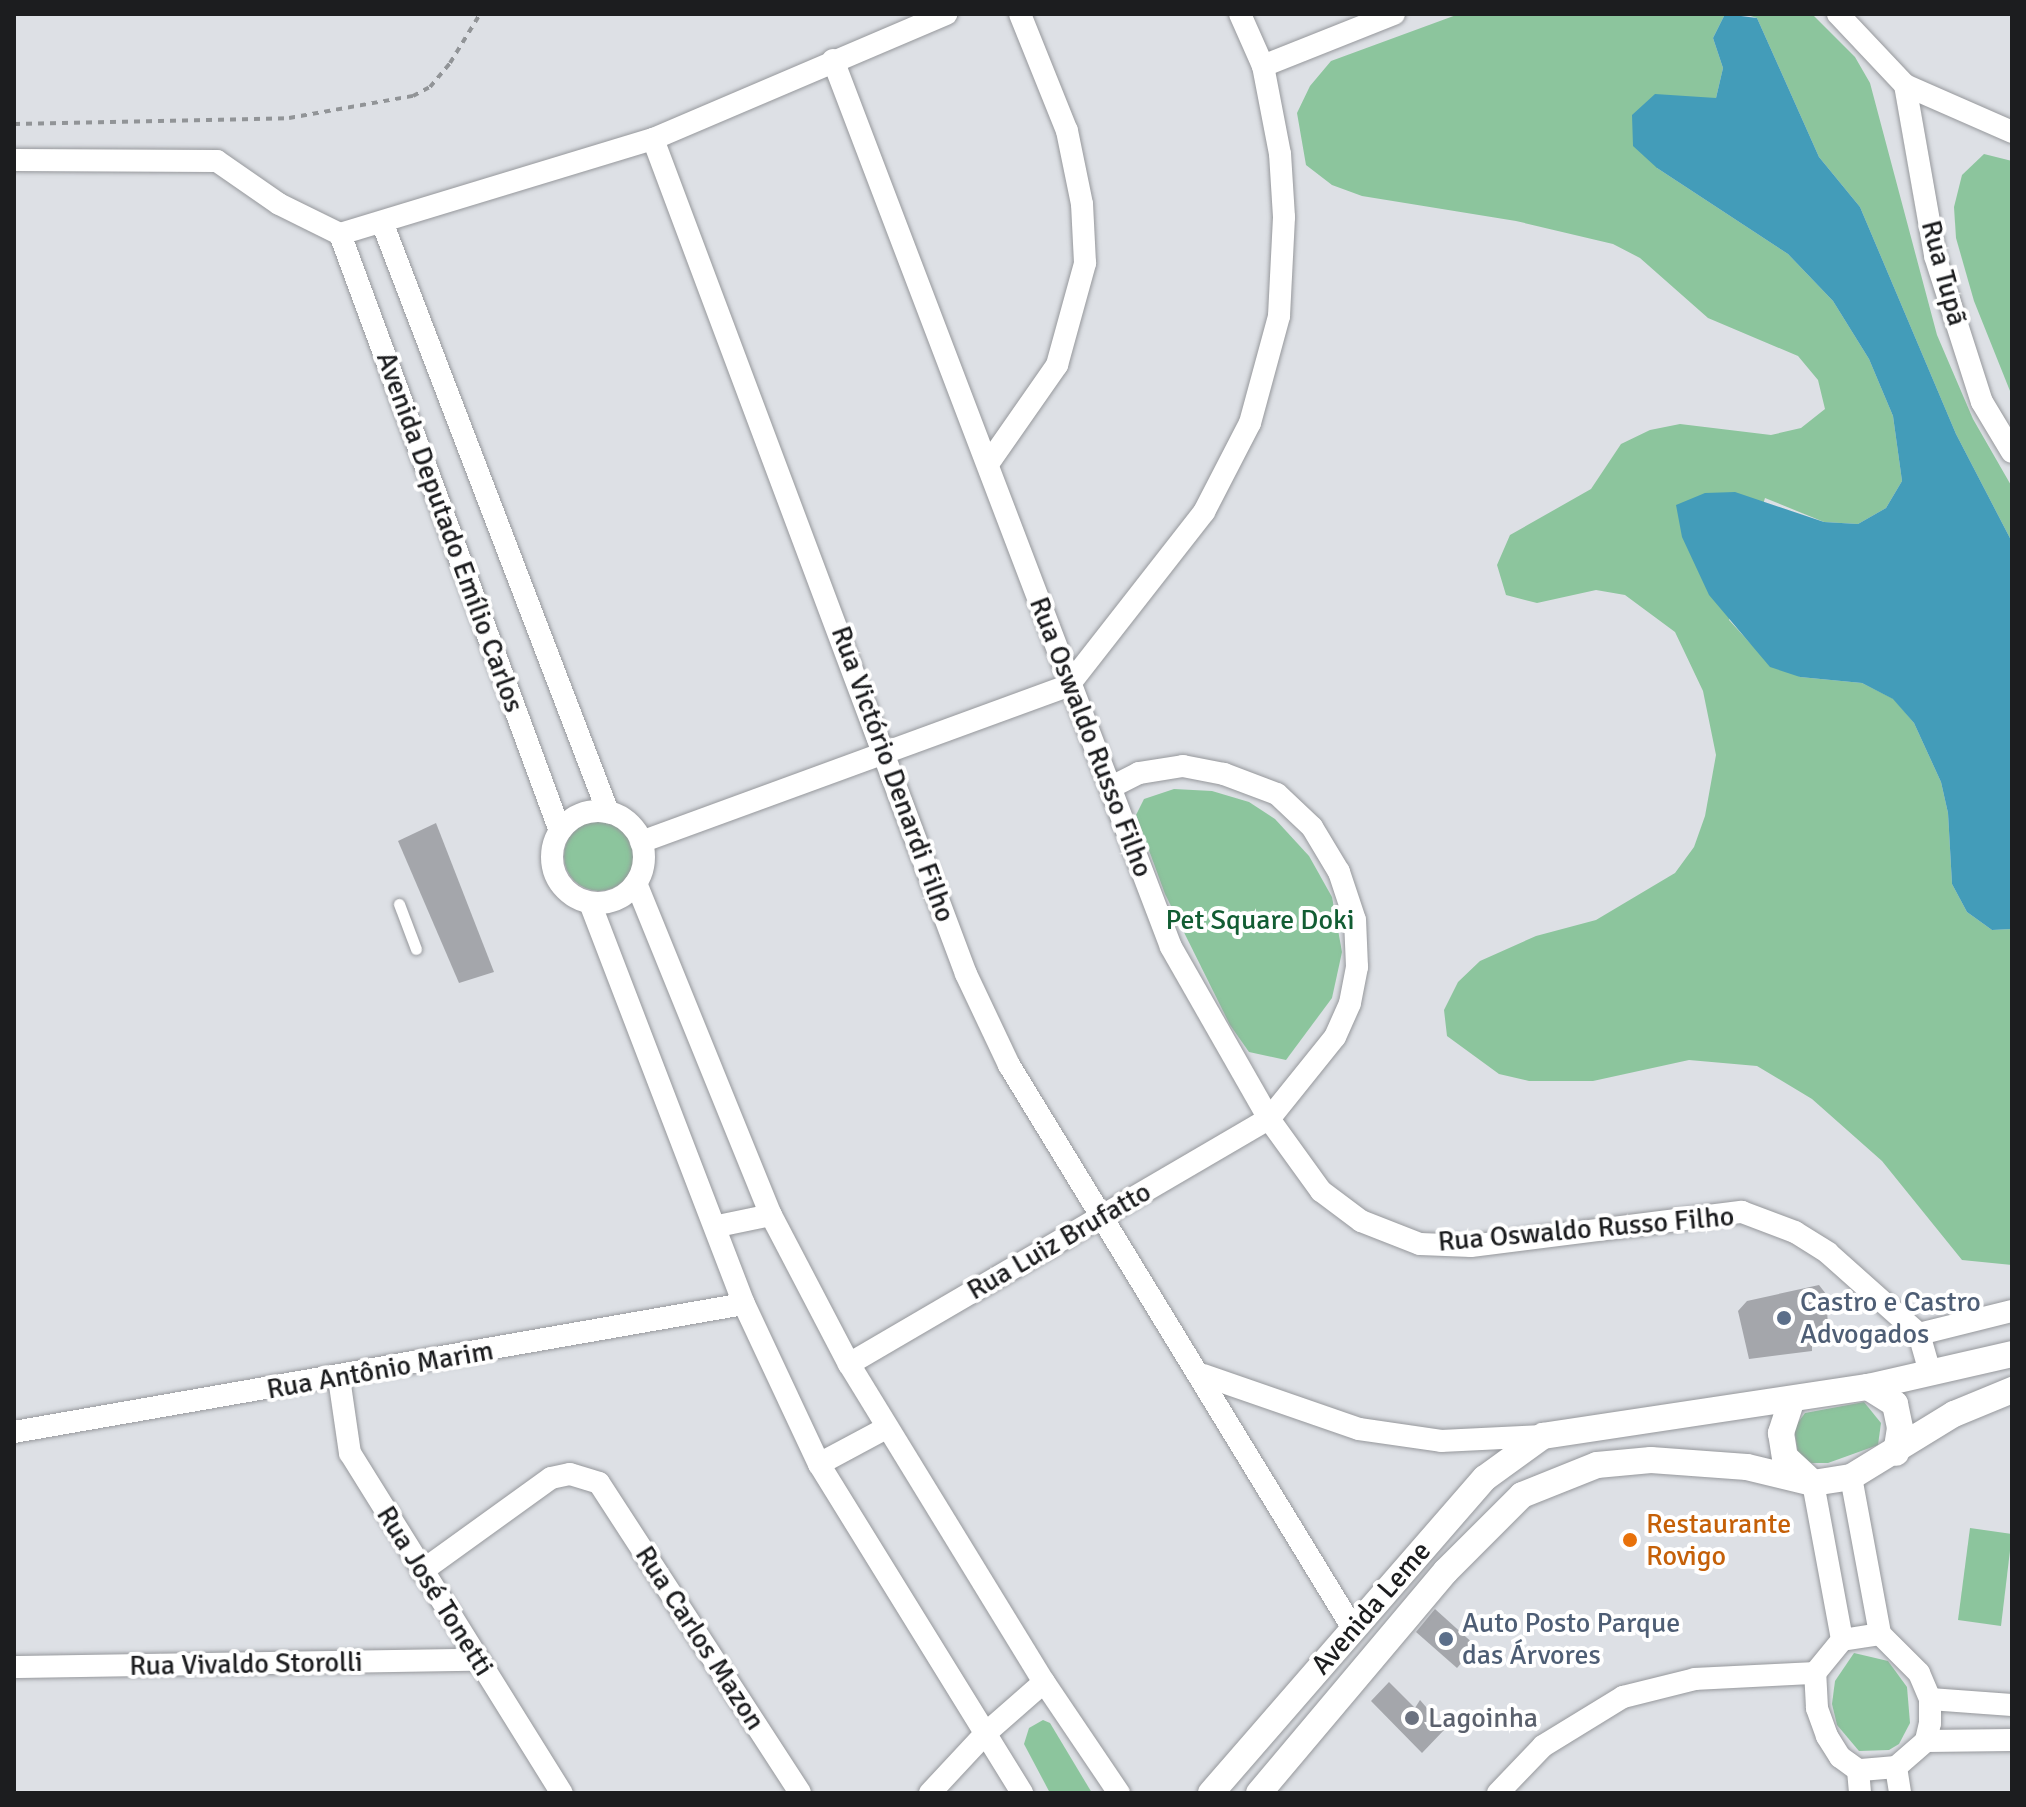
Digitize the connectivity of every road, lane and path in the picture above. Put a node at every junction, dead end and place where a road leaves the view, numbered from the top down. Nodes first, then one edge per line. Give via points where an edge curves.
1 (480, 14) edge
2 (946, 14) edge
3 (1020, 14) edge
4 (1240, 14) edge
5 (1394, 14) edge
6 (1838, 14) edge
7 (833, 60) junction
8 (1263, 66) junction
9 (1905, 85) junction
10 (14, 124) edge
11 (2012, 132) edge
12 (653, 139) junction
13 (14, 160) edge
14 (382, 222) junction
15 (340, 234) junction
16 (2012, 452) edge
17 (988, 464) junction
18 (1068, 686) junction
19 (886, 750) junction
20 (1111, 787) junction
21 (608, 812) junction
22 (560, 831) junction
23 (641, 842) junction
24 (636, 883) junction
25 (590, 903) junction
26 (399, 904) dead end
27 (416, 949) dead end
28 (1269, 1119) junction
29 (771, 1215) junction
30 (1099, 1218) junction
31 (718, 1226) junction
32 (744, 1304) junction
33 (2012, 1311) edge
34 (1919, 1334) junction
35 (2012, 1354) edge
36 (849, 1364) junction
37 (1929, 1370) junction
38 (1203, 1375) junction
39 (339, 1378) junction
40 (1868, 1387) junction
41 (2012, 1390) edge
42 (1792, 1399) junction
43 (886, 1428) junction
44 (14, 1432) edge
45 (1543, 1436) junction
46 (1896, 1453) junction
47 (819, 1464) junction
48 (1851, 1477) junction
49 (1813, 1483) junction
50 (422, 1571) junction
51 (1352, 1627) junction
52 (1880, 1634) junction
53 (1842, 1640) junction
54 (477, 1660) junction
55 (14, 1667) edge
56 (1815, 1673) junction
57 (1044, 1682) junction
58 (1930, 1699) junction
59 (1963, 1704) junction
60 (2012, 1705) edge
61 (986, 1733) junction
62 (1962, 1738) junction
63 (2012, 1740) edge
64 (1926, 1741) junction
65 (1896, 1767) junction
66 (1858, 1770) junction
67 (562, 1793) edge
68 (800, 1793) edge
69 (930, 1793) edge
70 (1022, 1793) edge
71 (1119, 1793) edge
72 (1211, 1793) edge
73 (1259, 1793) edge
74 (1498, 1793) edge
75 (1860, 1793) edge
76 (1900, 1793) edge

1 - 10 path via 450,63 430,87 413,96 289,118
2 - 7 street
3 - 17 street via 1067,131 1082,204 1085,263 1057,365
4 - 8 street
5 - 8 street
6 - 9 street
7 - 12 street
7 - 17 street, Rua Oswaldo Russo Filho
8 - 18 street via 1280,154 1284,217 1279,316 1250,423 1204,512
9 - 11 street
9 - 16 street, Rua Tupã via 1935,256 1982,402
12 - 14 street
12 - 19 street, Rua Victório Denardi Filho
13 - 15 street via 217,161 279,204
14 - 15 street
14 - 21 street, Avenida Deputado Emílio Carlos
15 - 22 street, Avenida Deputado Emílio Carlos
17 - 18 street, Rua Oswaldo Russo Filho
18 - 19 street
18 - 20 street, Rua Oswaldo Russo Filho
19 - 23 street
19 - 30 street, Rua Victório Denardi Filho via 966,974 1009,1065
20 - 28 street, Rua Oswaldo Russo Filho via 1171,947
20 - 28 street via 1139,773 1183,766 1224,774 1277,794 1312,827 1339,872 1355,920 1357,967 1350,1003 1335,1037
21 - 22 street via 581,814
21 - 23 street via 629,823
22 - 25 street via 552,850 555,874 570,894
23 - 24 street via 644,863
24 - 25 street via 616,900
24 - 29 street
25 - 31 street
26 - 27 lane
28 - 30 street, Rua Luiz Brufatto
28 - 34 street, Rua Oswaldo Russo Filho via 1321,1191 1361,1221 1420,1244 1471,1246 1742,1212 1795,1232 1828,1253
29 - 31 street
29 - 36 street
30 - 36 street, Rua Luiz Brufatto
30 - 38 street, Rua Victório Denardi Filho
31 - 32 street
32 - 39 street, Rua Antônio Marim
32 - 47 street
33 - 34 street
34 - 37 street
35 - 37 street
36 - 43 street
37 - 40 street
38 - 45 street via 1359,1429 1441,1441
38 - 51 street, Rua Victório Denardi Filho
39 - 44 street, Rua Antônio Marim
39 - 50 street, Rua José Tonetti via 350,1453
40 - 42 street
40 - 46 street via 1895,1404 1900,1428
41 - 46 street via 1954,1414
42 - 45 street
42 - 49 street via 1781,1433 1785,1457
43 - 47 street
43 - 57 street
45 - 51 street, Avenida Leme via 1485,1478
46 - 48 street
47 - 61 street
48 - 49 street
48 - 52 street
49 - 53 street
49 - 73 street, Avenida Leme via 1747,1467 1651,1460 1597,1465 1522,1495 1446,1571
50 - 54 street, Rua José Tonetti
50 - 68 street, Rua Carlos Mazon via 551,1478 570,1474 599,1483
51 - 72 street, Avenida Leme
52 - 53 street
52 - 58 street via 1908,1657
53 - 56 street
54 - 55 street, Rua Vivaldo Storolli
54 - 67 street, Rua José Tonetti
56 - 66 street via 1817,1708 1827,1736 1840,1757
56 - 74 street via 1695,1679 1623,1697 1543,1746
57 - 61 street
57 - 71 street
58 - 59 street
58 - 64 street
59 - 60 street
59 - 62 street
61 - 69 street
61 - 70 street
62 - 63 street
62 - 64 street
64 - 65 street
65 - 66 street
65 - 76 street
66 - 75 street

